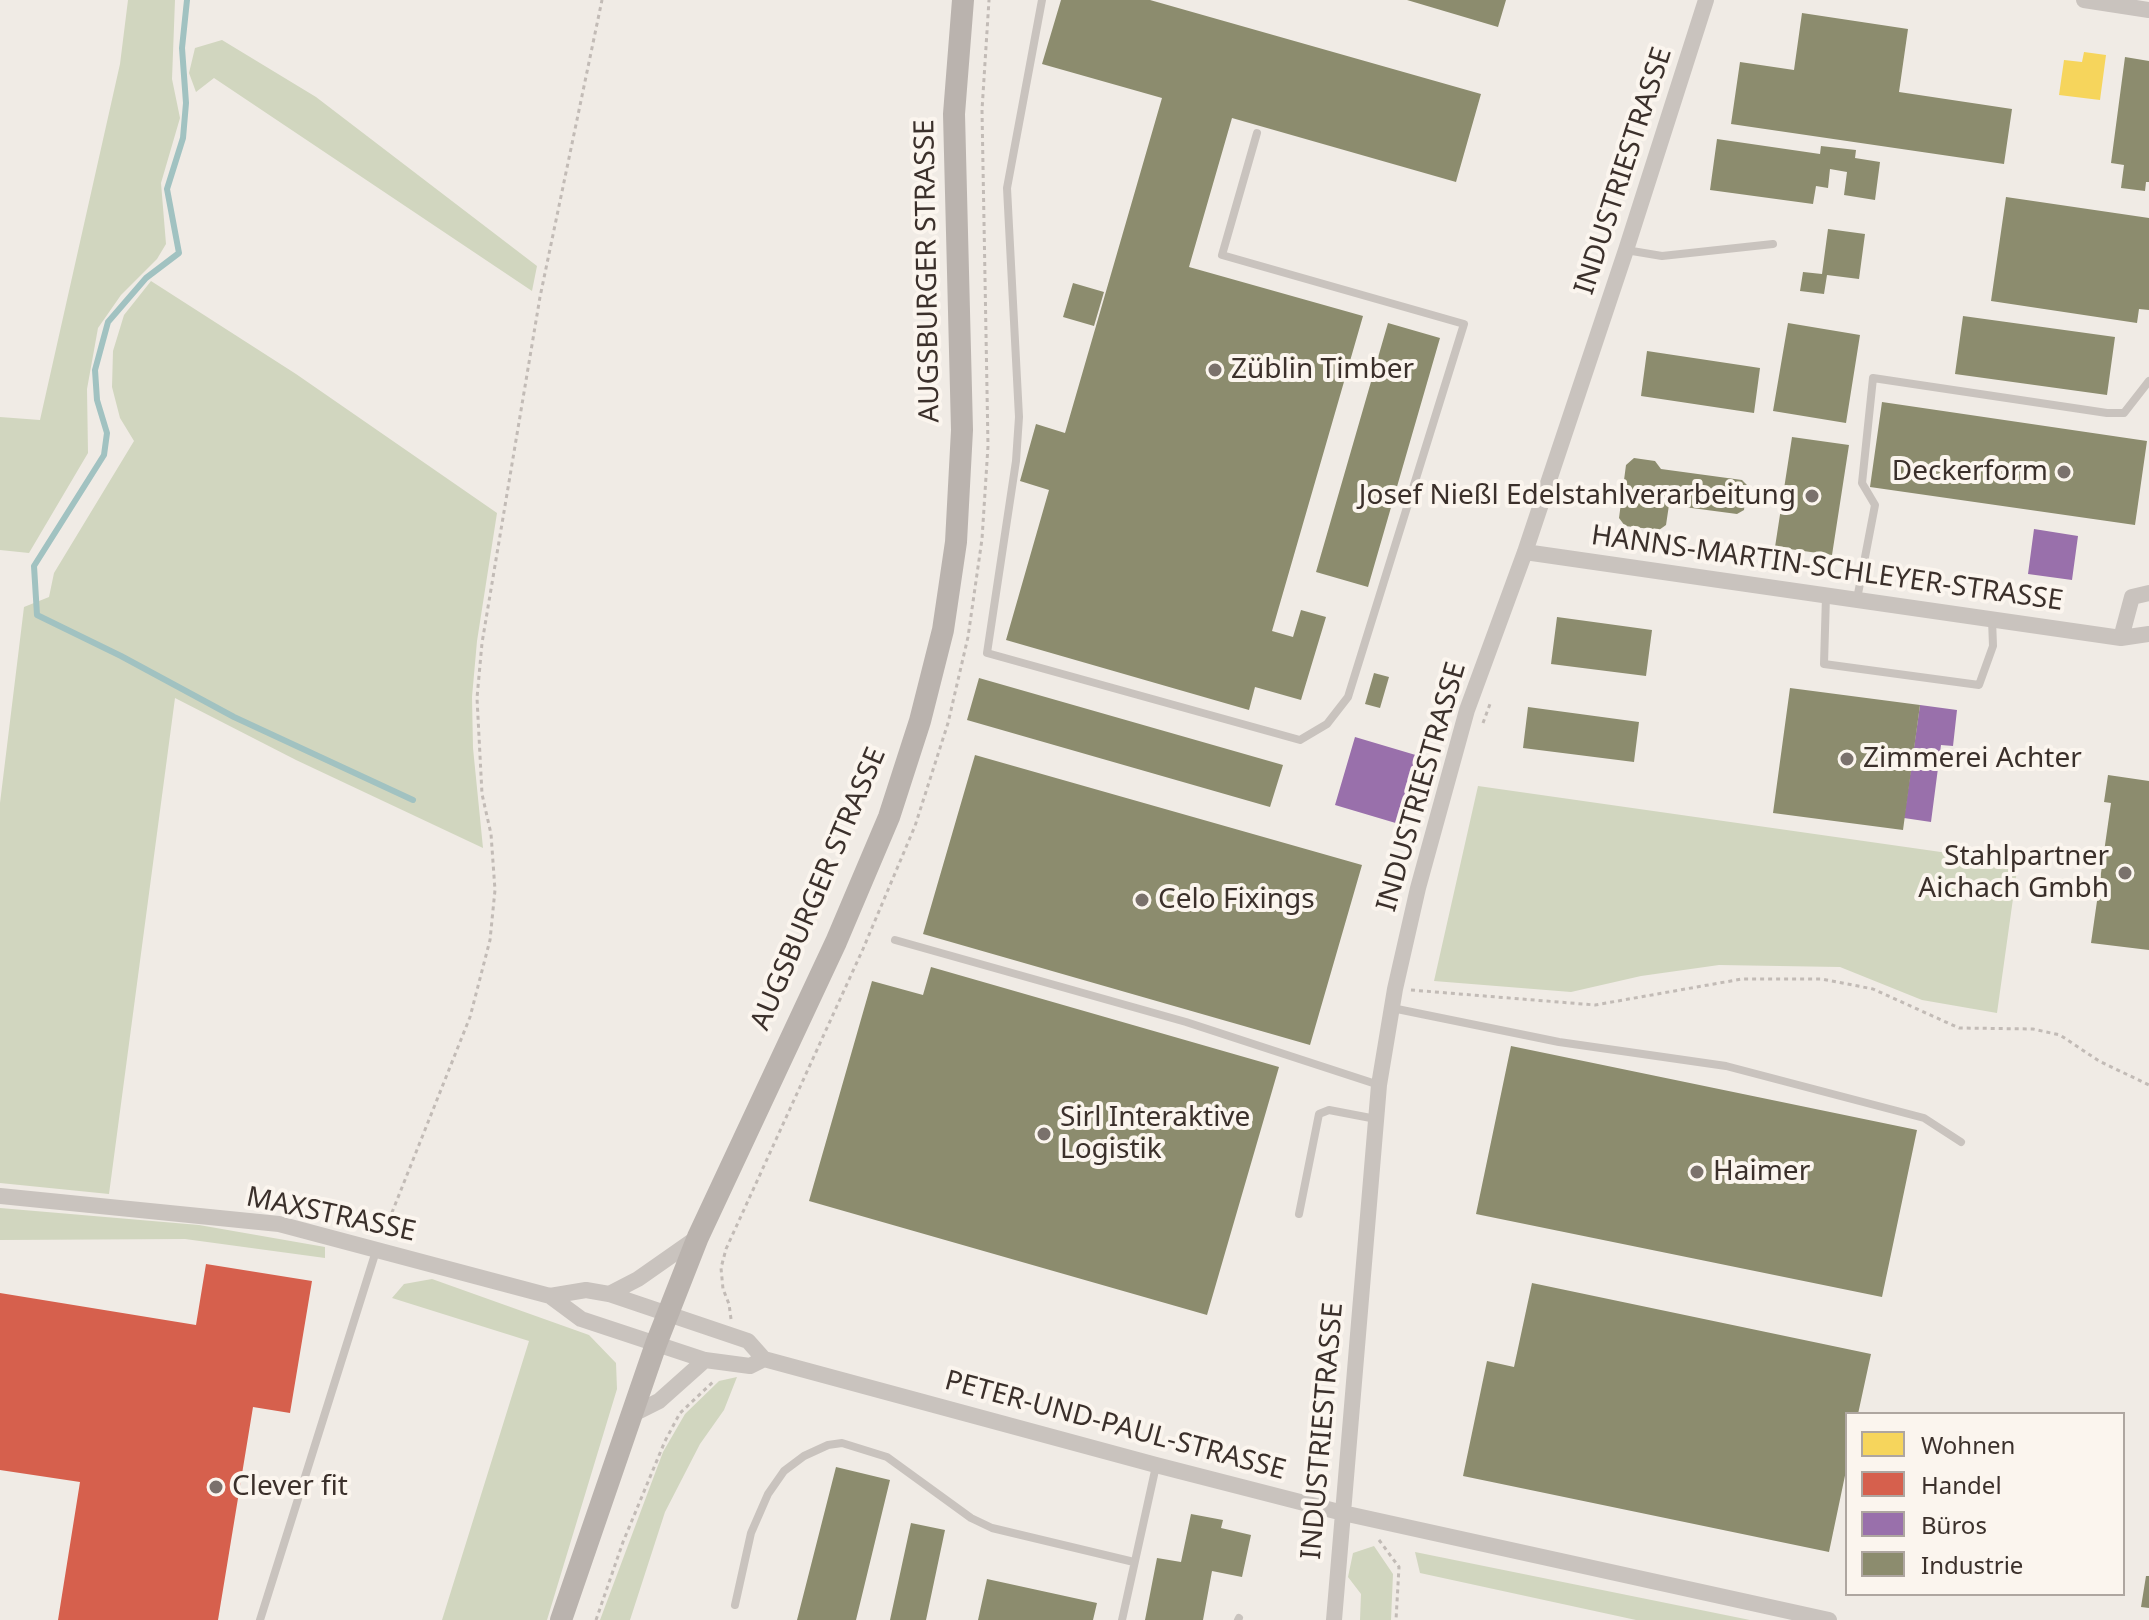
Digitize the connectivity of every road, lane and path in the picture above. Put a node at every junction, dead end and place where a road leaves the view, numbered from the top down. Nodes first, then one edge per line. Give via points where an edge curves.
1 (602, 0) edge
2 (963, 0) edge
3 (989, 0) edge
4 (1042, 0) edge
5 (1706, 0) edge
6 (2084, 0) edge
7 (2149, 10) edge
8 (1257, 133) dead end
9 (1773, 244) dead end
10 (1626, 250) junction
11 (2149, 381) edge
12 (1525, 552) junction
13 (2149, 593) edge
14 (1826, 595) junction
15 (1857, 600) junction
16 (1992, 619) junction
17 (2149, 634) edge
18 (2121, 638) junction
19 (1491, 701) dead end
20 (1481, 730) dead end
21 (895, 940) dead end
22 (1398, 1009) junction
23 (1379, 1085) junction
24 (2149, 1085) edge
25 (1376, 1119) junction
26 (1961, 1142) dead end
27 (0, 1196) edge
28 (1299, 1214) dead end
29 (698, 1237) junction
30 (377, 1249) junction
31 (609, 1294) junction
32 (550, 1296) junction
33 (667, 1314) junction
34 (728, 1333) junction
35 (656, 1344) junction
36 (764, 1359) junction
37 (713, 1361) junction
38 (631, 1415) junction
39 (1156, 1465) junction
40 (1343, 1513) junction
41 (1361, 1517) junction
42 (1134, 1562) junction
43 (735, 1605) dead end
44 (260, 1620) edge
45 (561, 1620) edge
46 (596, 1620) edge
47 (1122, 1620) edge
48 (1334, 1620) edge
49 (1396, 1620) edge
50 (1829, 1620) edge

1 - 30 path via 540,297 482,643 477,698 495,890 490,940 470,1017
2 - 29 main road, AUGSBURGER STRASSE via 954,114 962,430 956,542 943,630 889,817
3 - 34 path via 982,110 988,446 968,637 915,826 726,1249 721,1268 730,1314
4 - 8 lane via 1007,188 1019,417 987,653 1300,740 1327,724 1348,697 1464,324 1222,255
5 - 10 street, INDUSTRIESTRASSE
6 - 7 street
9 - 10 lane via 1662,256
10 - 12 street, INDUSTRIESTRASSE
11 - 15 lane via 2124,413 2107,413 1873,378 1862,483 1875,505
12 - 14 street, HANNS-MARTIN-SCHLEYER-STRASSE
12 - 22 street, INDUSTRIESTRASSE via 1467,710 1418,888
13 - 18 street via 2132,597
14 - 15 street, HANNS-MARTIN-SCHLEYER-STRASSE
14 - 16 lane via 1824,664 1979,685 1993,646
15 - 16 street, HANNS-MARTIN-SCHLEYER-STRASSE
16 - 18 street, HANNS-MARTIN-SCHLEYER-STRASSE
17 - 18 street, HANNS-MARTIN-SCHLEYER-STRASSE
19 - 20 path
21 - 23 lane via 1186,1022
22 - 23 street, INDUSTRIESTRASSE
22 - 24 path via 1408,990 1595,1005 1742,979 1822,979 1873,989 1959,1028 2033,1029 2060,1035
22 - 26 lane via 1559,1042 1726,1066 1924,1118
23 - 25 street, INDUSTRIESTRASSE
25 - 28 lane via 1329,1110 1319,1114
25 - 40 street, INDUSTRIESTRASSE
27 - 30 street, MAXSTRASSE via 279,1224
29 - 31 street
29 - 33 main road, AUGSBURGER STRASSE
30 - 32 street, MAXSTRASSE
30 - 44 lane
31 - 32 street, MAXSTRASSE via 586,1290
31 - 33 street, MAXSTRASSE
32 - 35 street, MAXSTRASSE via 581,1319
33 - 34 street, PETER-UND-PAUL-STRASSE
33 - 35 main road, AUGSBURGER STRASSE
34 - 36 street, PETER-UND-PAUL-STRASSE via 748,1341
35 - 37 street, PETER-UND-PAUL-STRASSE
35 - 38 main road, AUGSBURGER STRASSE
36 - 37 street, PETER-UND-PAUL-STRASSE via 750,1366
36 - 39 street, PETER-UND-PAUL-STRASSE
37 - 38 street
37 - 46 path via 716,1379 680,1413 665,1441
38 - 45 main road, AUGSBURGER STRASSE
39 - 40 street, PETER-UND-PAUL-STRASSE
39 - 42 lane
40 - 41 street, PETER-UND-PAUL-STRASSE
40 - 48 street, INDUSTRIESTRASSE
41 - 49 path via 1399,1567
41 - 50 street, PETER-UND-PAUL-STRASSE
42 - 43 lane via 992,1528 887,1457 842,1443 804,1456 784,1471 768,1494 751,1533
42 - 47 lane

